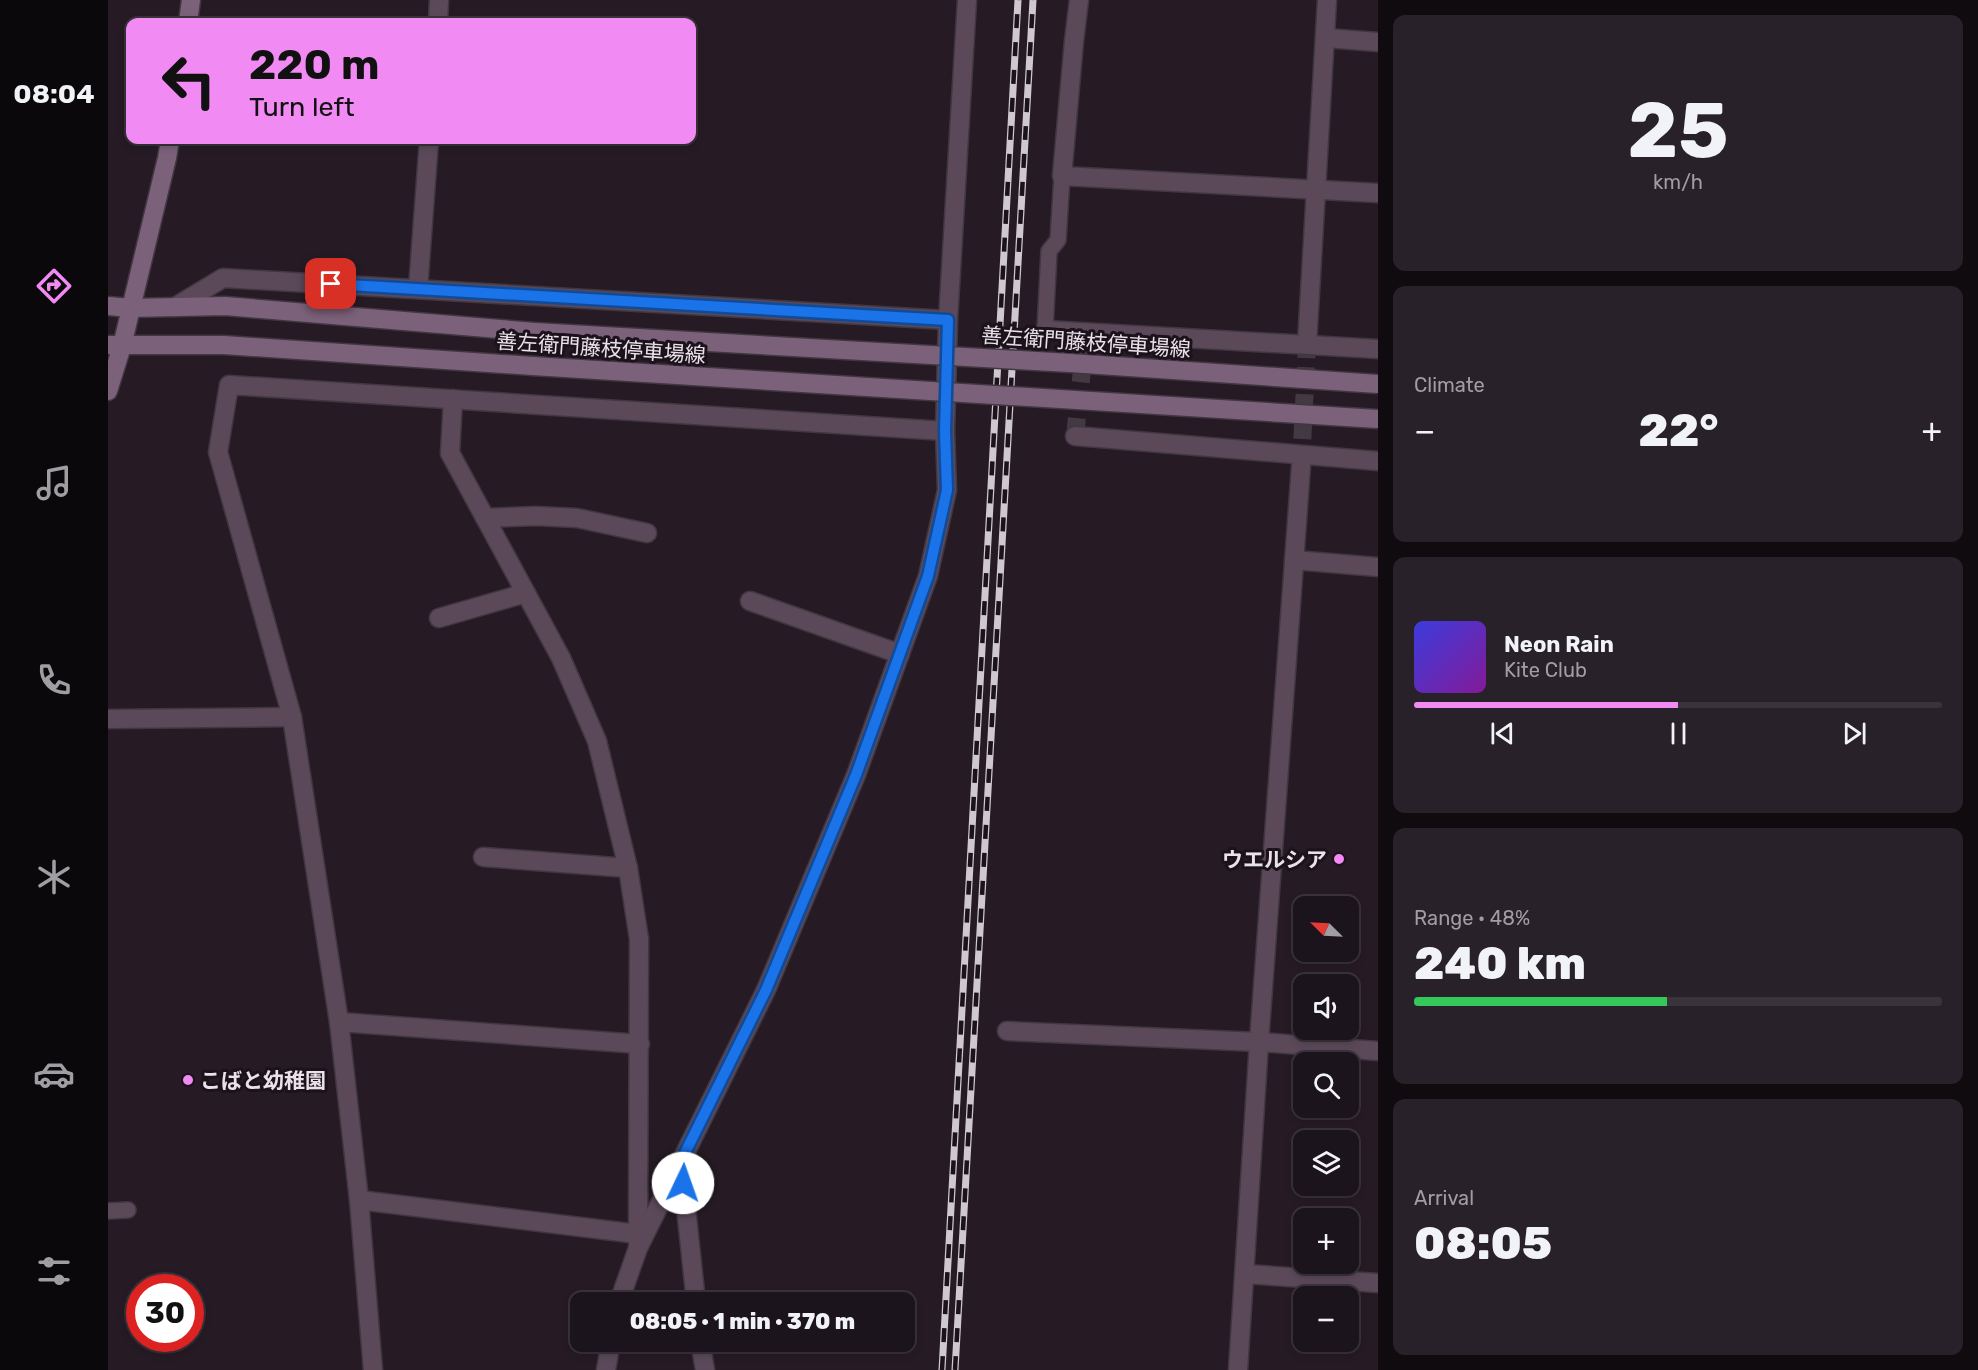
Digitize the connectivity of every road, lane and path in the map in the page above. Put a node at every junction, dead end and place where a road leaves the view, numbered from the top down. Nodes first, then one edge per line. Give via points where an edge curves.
1 (191, 0) edge
2 (439, 0) edge
3 (967, 0) edge
4 (1079, 0) edge
5 (1327, 0) edge
6 (189, 18) edge
7 (438, 18) edge
8 (1326, 38) junction
9 (1378, 42) edge
10 (169, 144) edge
11 (429, 144) edge
12 (1062, 176) junction
13 (1316, 188) junction
14 (1378, 193) edge
15 (418, 289) junction
16 (108, 306) edge
17 (175, 307) junction
18 (131, 308) junction
19 (948, 320) junction
20 (1045, 330) joint
21 (1308, 344) junction
22 (115, 345) edge
23 (1378, 349) edge
24 (1378, 384) edge
25 (108, 391) edge
26 (453, 399) junction
27 (1378, 419) edge
28 (945, 431) junction
29 (1074, 436) dead end
30 (1378, 461) edge
31 (1301, 466) tunnel mouth
32 (485, 518) junction
33 (647, 533) dead end
34 (1294, 560) junction
35 (1378, 567) edge
36 (526, 593) junction
37 (750, 601) dead end
38 (439, 618) dead end
39 (900, 654) junction
40 (292, 717) junction
41 (108, 719) edge
42 (483, 857) dead end
43 (628, 868) junction
44 (339, 1022) junction
45 (1007, 1031) dead end
46 (1259, 1042) junction
47 (640, 1044) junction
48 (1378, 1051) edge
49 (681, 1161) junction
50 (359, 1200) junction
51 (128, 1210) dead end
52 (108, 1211) edge
53 (638, 1241) junction
54 (1245, 1274) junction
55 (1378, 1283) edge
56 (622, 1292) edge
57 (695, 1292) edge
58 (609, 1352) edge
59 (702, 1352) edge
60 (373, 1370) edge
61 (606, 1370) edge
62 (705, 1370) edge
63 (1238, 1370) edge

1 - 6 main road
2 - 7 street
3 - 19 street
4 - 12 street
5 - 8 street
8 - 9 street
8 - 13 street
10 - 18 main road
11 - 15 street
12 - 13 street
12 - 20 lane via 1058,240 1049,251
13 - 14 street
13 - 21 street
15 - 17 street via 223,278
15 - 19 street
16 - 18 main road, 善左衛門藤枝停車場線
17 - 18 main road, 善左衛門藤枝停車場線
17 - 24 main road, 善左衛門藤枝停車場線, bridge via 225,306 535,332
18 - 22 main road
19 - 28 street
20 - 21 street
21 - 23 street
22 - 25 main road
22 - 27 main road, 善左衛門藤枝停車場線, bridge via 224,345
26 - 28 street
26 - 32 street via 450,453
26 - 40 street via 229,385 218,452
28 - 39 street via 947,490 928,576
29 - 30 street
31 - 34 street
32 - 33 street via 577,518
32 - 36 street
34 - 35 street
34 - 46 street
36 - 38 street
36 - 43 street via 561,658 597,741
37 - 39 street
39 - 49 street via 856,775 766,990
40 - 41 street
40 - 44 street
42 - 43 street
43 - 47 street via 639,939
44 - 47 street
44 - 50 street
45 - 46 street
46 - 48 street
46 - 54 street
47 - 53 street
49 - 53 street
49 - 57 street
50 - 53 street
50 - 60 street
51 - 52 lane
53 - 56 street
54 - 55 street
54 - 63 street
58 - 61 street
59 - 62 street

